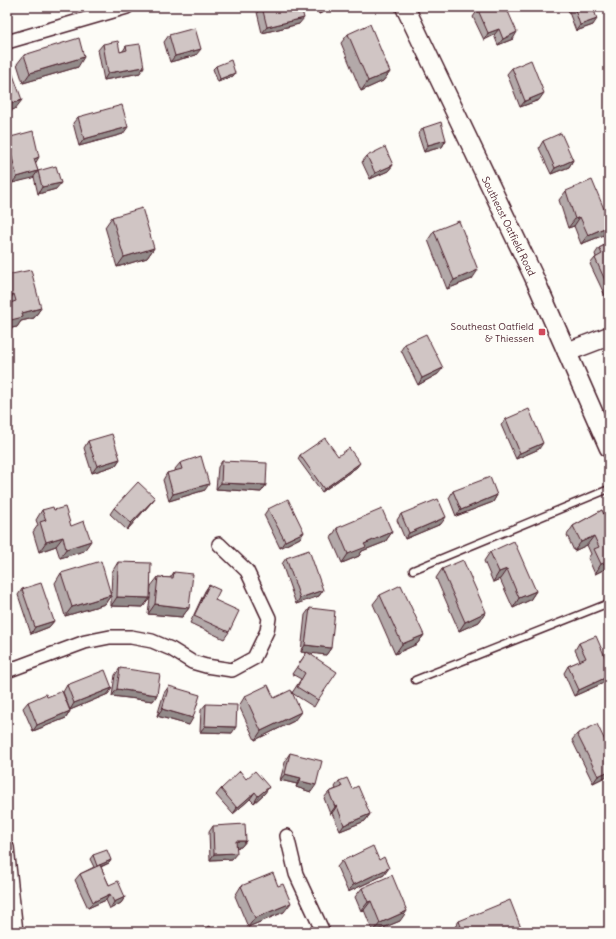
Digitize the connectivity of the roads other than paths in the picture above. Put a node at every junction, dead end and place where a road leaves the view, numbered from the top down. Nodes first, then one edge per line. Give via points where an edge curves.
1 (127, 7) edge
2 (404, 7) edge
3 (7, 42) edge
4 (609, 336) edge
5 (567, 352) junction
6 (609, 448) edge
7 (609, 489) edge
8 (219, 544) dead end
9 (413, 570) dead end
10 (609, 602) edge
11 (7, 671) edge
12 (415, 680) dead end
13 (287, 836) dead end
14 (7, 847) edge
15 (16, 932) edge
16 (322, 932) edge

1 - 3 street
2 - 5 main road, Southeast Oatfield Road via 524,261 533,275
4 - 5 main road
5 - 6 main road, Southeast Oatfield Road
7 - 9 lane
8 - 11 street via 247,571 269,618 267,631 254,658 232,670 192,662 171,649 152,642 131,637 110,637 85,642
10 - 12 lane
13 - 16 street via 296,874
14 - 15 street

